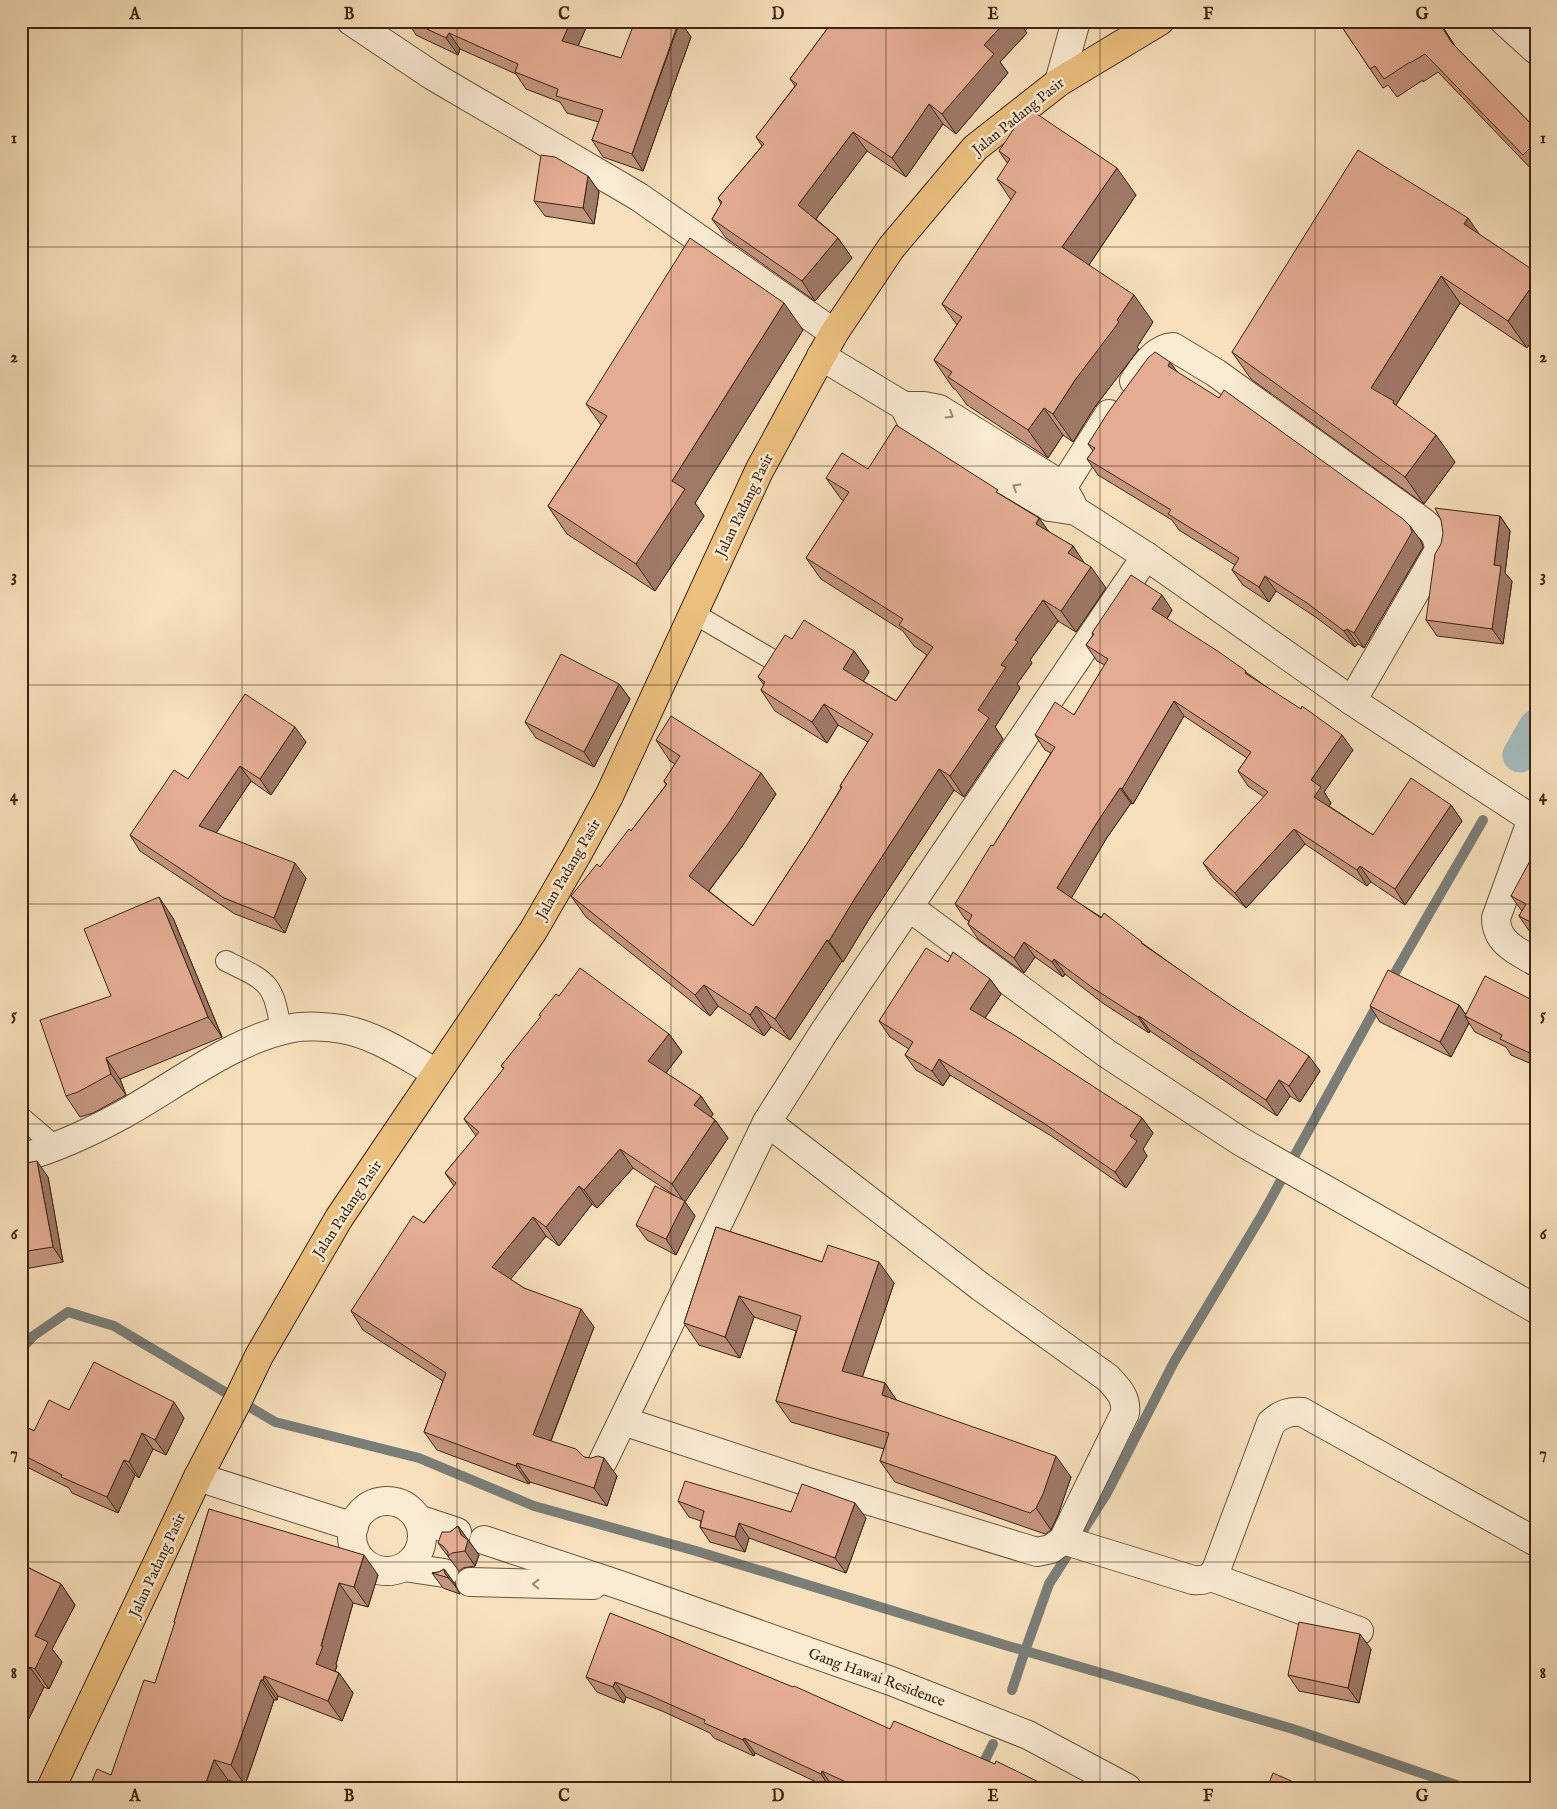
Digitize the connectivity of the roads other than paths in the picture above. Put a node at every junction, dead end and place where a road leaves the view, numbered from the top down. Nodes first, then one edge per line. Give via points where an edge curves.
1 (351, 21) edge
2 (1076, 21) edge
3 (1160, 21) edge
4 (1504, 21) edge
5 (1536, 50) edge
6 (1059, 82) junction
7 (828, 344) junction
8 (1056, 498) junction
9 (1146, 556) junction
10 (693, 613) junction
11 (778, 663) edge
12 (1352, 701) junction
13 (1534, 817) edge
14 (909, 907) junction
15 (226, 961) dead end
16 (1536, 962) edge
17 (288, 1029) junction
18 (437, 1073) junction
19 (21, 1118) edge
20 (767, 1122) junction
21 (56, 1147) junction
22 (21, 1158) edge
23 (1536, 1309) edge
24 (623, 1421) junction
25 (603, 1461) edge
26 (198, 1477) junction
27 (418, 1519) junction
28 (354, 1527) junction
29 (457, 1532) edge
30 (484, 1540) dead end
31 (1536, 1542) edge
32 (1076, 1544) junction
33 (404, 1567) junction
34 (444, 1573) edge
35 (1211, 1577) junction
36 (470, 1582) dead end
37 (620, 1586) junction
38 (1359, 1631) dead end
39 (52, 1788) edge
40 (1127, 1788) edge

1 - 7 street via 433,76 639,196
2 - 6 street
3 - 6 highway, Jalan Padang Pasir
4 - 5 street
6 - 7 highway, Jalan Padang Pasir via 975,148 891,248
7 - 8 street via 904,406 919,429
7 - 10 highway, Jalan Padang Pasir via 759,471
8 - 9 street
8 - 12 street via 1107,417 1147,363 1161,350 1173,347 1216,373 1436,534 1438,552
9 - 12 street
9 - 14 street
10 - 11 lane
10 - 18 highway, Jalan Padang Pasir via 587,837 533,931
12 - 13 street
13 - 16 street via 1496,924 1497,931 1508,945
14 - 20 street
14 - 23 street via 1106,1053 1240,1141
15 - 17 lane via 267,985
17 - 18 street via 341,1029 374,1038
17 - 21 street via 238,1048 124,1115
18 - 26 highway, Jalan Padang Pasir via 339,1218 258,1356
19 - 21 lane
20 - 24 street
20 - 32 street via 981,1288 1108,1378 1122,1394 1125,1413
21 - 22 street
24 - 25 street
24 - 32 street via 1028,1550 1037,1552
26 - 28 street
26 - 39 highway, Jalan Padang Pasir
27 - 28 street via 397,1502 384,1502 370,1506
27 - 29 street
27 - 33 street via 422,1530 421,1546 413,1560
28 - 33 street via 352,1541 356,1554 365,1564 378,1570 392,1571
30 - 37 street, Gang Hawai Residence
31 - 35 street via 1302,1412 1288,1412 1272,1423
32 - 35 street via 1193,1580
33 - 34 street
35 - 38 street
37 -> 36 street
37 - 40 street, Gang Hawai Residence via 977,1714 1028,1735

